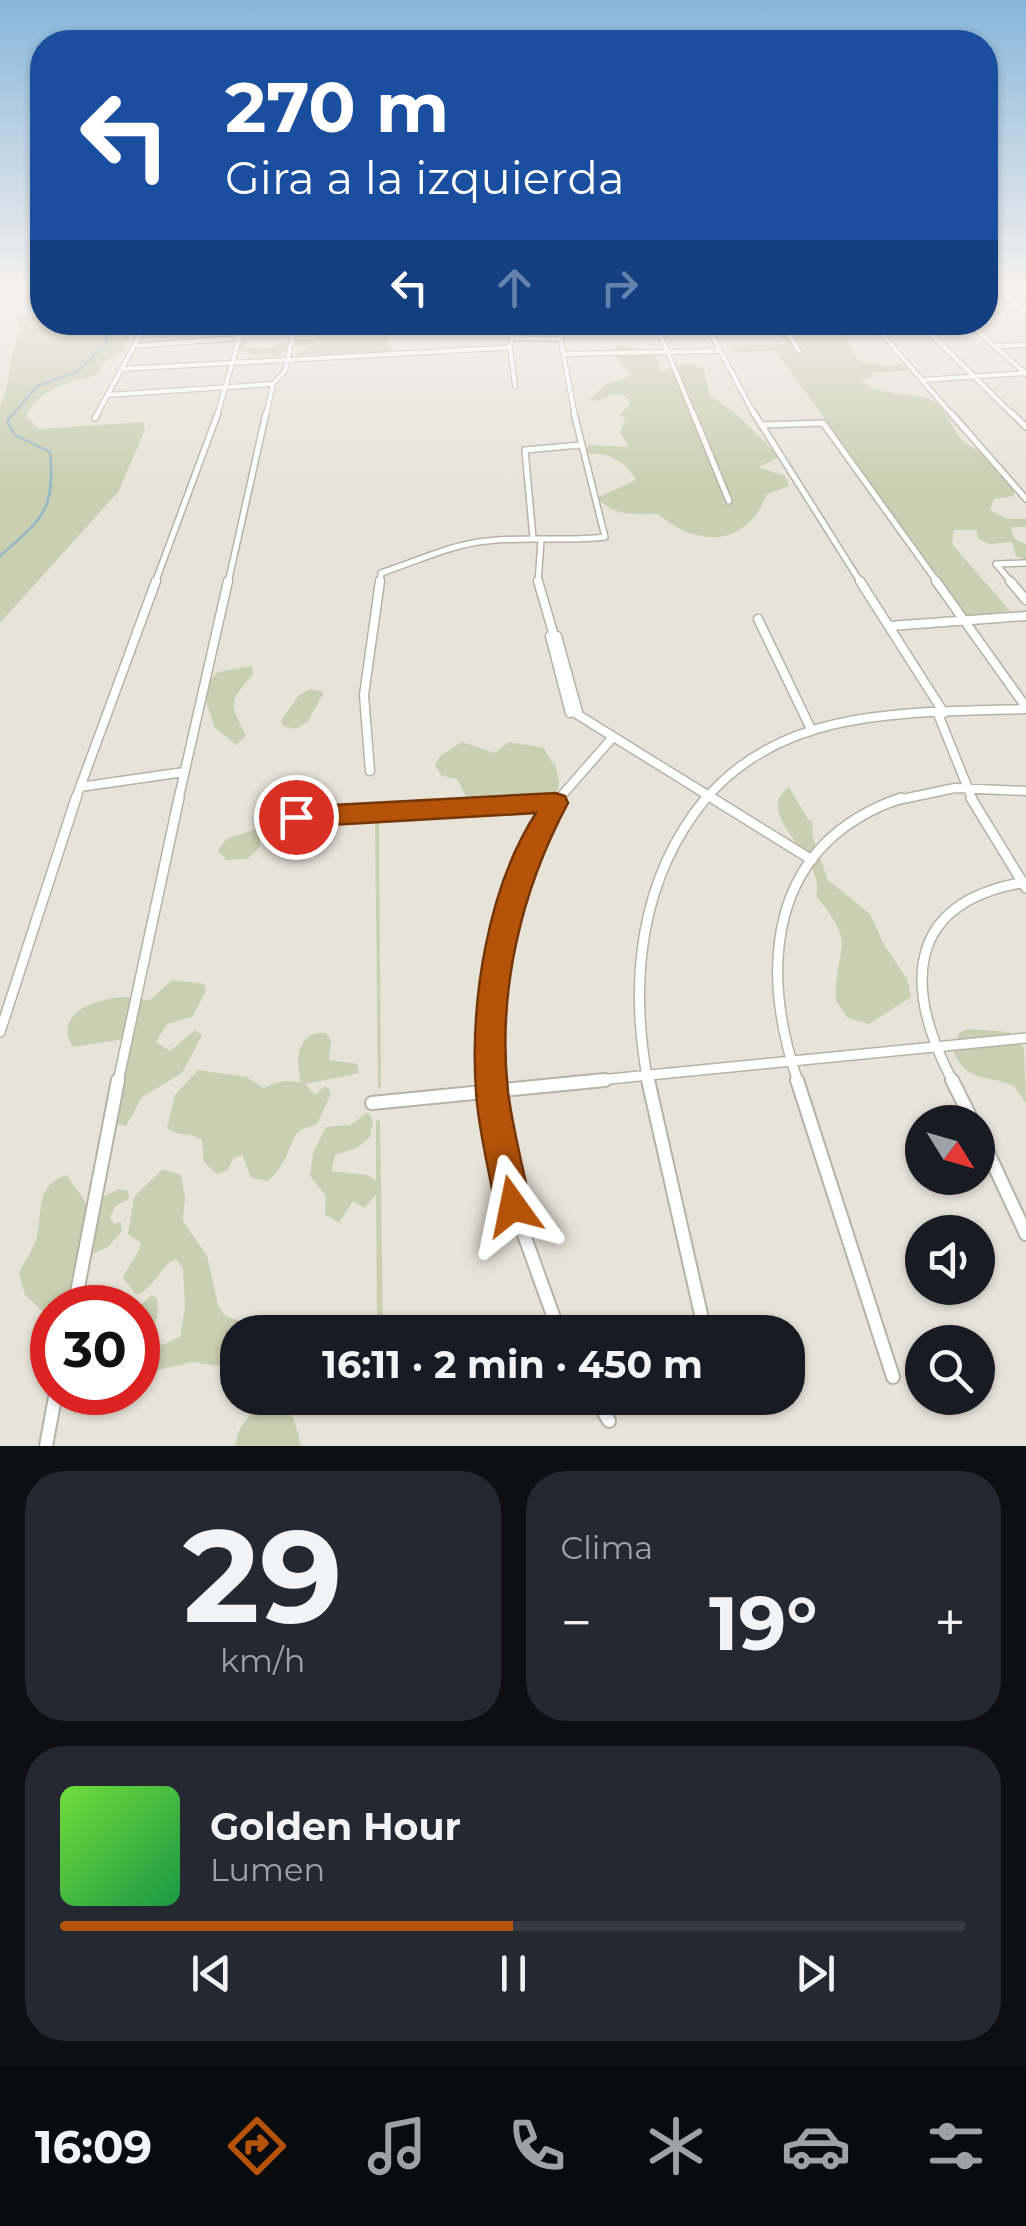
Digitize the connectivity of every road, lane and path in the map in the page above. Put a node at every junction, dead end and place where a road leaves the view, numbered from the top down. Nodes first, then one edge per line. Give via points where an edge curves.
1 (131, 352) edge
2 (234, 352) edge
3 (289, 352) edge
4 (387, 352) edge
5 (511, 352) edge
6 (642, 352) edge
7 (666, 352) edge
8 (719, 352) edge
9 (898, 352) edge
10 (951, 352) edge
11 (1002, 352) edge
12 (564, 354) joint
13 (288, 359) junction
14 (230, 362) junction
15 (122, 369) junction
16 (1026, 374) edge
17 (976, 376) junction
18 (922, 380) junction
19 (273, 384) junction
20 (515, 386) dead end
21 (228, 387) junction
22 (108, 395) junction
23 (95, 418) dead end
24 (760, 425) junction
25 (1026, 427) edge
26 (580, 445) junction
27 (1026, 499) edge
28 (729, 501) dead end
29 (537, 539) junction
30 (1026, 563) edge
31 (1026, 600) edge
32 (1026, 616) edge
33 (758, 619) dead end
34 (963, 620) junction
35 (890, 626) junction
36 (1026, 708) edge
37 (941, 714) junction
38 (811, 728) junction
39 (613, 737) junction
40 (370, 771) dead end
41 (184, 772) junction
42 (966, 786) junction
43 (80, 787) junction
44 (1026, 791) edge
45 (707, 795) junction
46 (556, 803) junction
47 (296, 817) dead end
48 (812, 860) junction
49 (1025, 884) edge
50 (0, 1032) edge
51 (1026, 1038) edge
52 (938, 1046) junction
53 (792, 1061) junction
54 (644, 1075) junction
55 (492, 1091) junction
56 (372, 1103) dead end
57 (966, 1105) edge
58 (995, 1167) edge
59 (1026, 1234) edge
60 (78, 1285) edge
61 (554, 1315) edge
62 (700, 1315) edge
63 (894, 1377) dead end
64 (52, 1415) edge
65 (605, 1415) edge
66 (608, 1421) dead end
67 (46, 1446) edge

1 - 15 street
2 - 14 street
3 - 13 street
4 - 13 street
5 - 20 street
6 - 12 street
7 - 28 street
8 - 24 street
9 - 18 street
10 - 17 street
11 - 16 street
12 - 26 street
13 - 14 street
13 - 19 street
14 - 15 street
14 - 21 street
15 - 22 street
16 - 17 street
17 - 18 street
17 - 25 street
18 - 27 street
19 - 21 street
19 - 41 street
21 - 22 street
21 - 43 street
22 - 23 street
24 - 34 street via 823,424
24 - 35 street
26 - 29 street via 525,450
26 - 29 street via 605,537
29 - 39 street via 538,584 574,712
29 - 40 street via 475,542 381,573 364,696
30 - 31 street via 996,564
32 - 34 street
33 - 38 street
34 - 35 street
34 - 36 street
35 - 37 street
36 - 37 street
37 - 38 street
37 - 42 street
38 - 45 street via 746,762
39 - 45 street
39 - 46 street
41 - 43 street
41 - 60 street
42 - 44 street
42 - 48 street via 933,790 859,816
42 - 49 street
43 - 50 street
45 - 48 street
45 - 54 street via 662,865 644,922 636,993
46 - 47 street
46 - 55 street via 526,861 502,936 490,1027
48 - 53 street via 793,888 776,944 781,1024
49 - 52 street via 970,897 947,912 926,943 920,996
51 - 52 street
52 - 53 street
52 - 57 street
53 - 54 street
53 - 63 street
54 - 55 street
54 - 62 street
55 - 56 street
55 - 61 street via 513,1206
58 - 59 street
64 - 67 street
65 - 66 street

